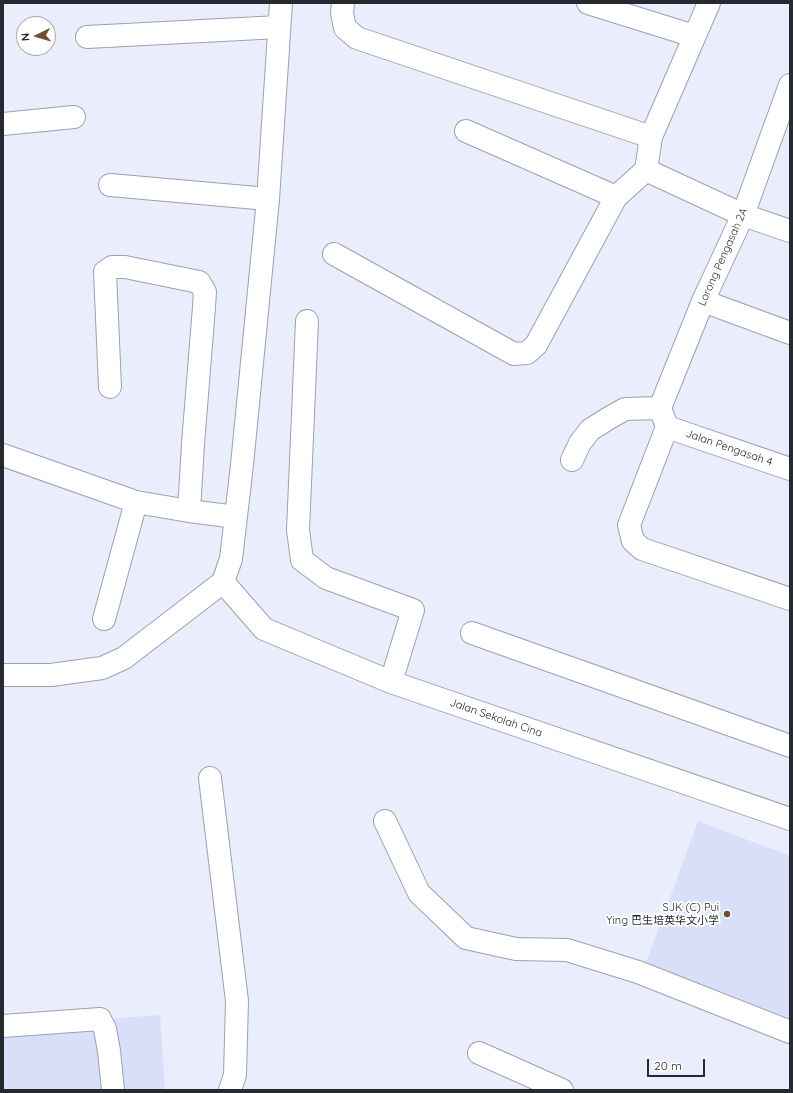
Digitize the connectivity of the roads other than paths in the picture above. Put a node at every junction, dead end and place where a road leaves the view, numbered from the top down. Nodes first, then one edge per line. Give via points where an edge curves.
1 (280, 3) edge
2 (343, 3) edge
3 (588, 3) edge
4 (709, 3) edge
5 (279, 27) junction
6 (694, 36) junction
7 (87, 37) dead end
8 (789, 92) edge
9 (74, 117) dead end
10 (3, 124) edge
11 (466, 130) dead end
12 (651, 137) junction
13 (646, 170) junction
14 (110, 185) dead end
15 (616, 197) junction
16 (268, 199) junction
17 (743, 215) junction
18 (790, 231) edge
19 (334, 254) dead end
20 (703, 301) junction
21 (307, 321) dead end
22 (790, 333) edge
23 (110, 387) dead end
24 (663, 418) junction
25 (3, 455) edge
26 (572, 460) dead end
27 (790, 469) edge
28 (136, 502) junction
29 (189, 511) junction
30 (236, 517) junction
31 (224, 582) junction
32 (790, 600) edge
33 (104, 619) dead end
34 (472, 633) dead end
35 (3, 675) edge
36 (391, 682) junction
37 (790, 746) edge
38 (210, 778) dead end
39 (790, 819) edge
40 (385, 821) dead end
41 (3, 1026) edge
42 (790, 1032) edge
43 (479, 1053) dead end
44 (113, 1090) edge
45 (230, 1090) edge
46 (562, 1090) edge

1 - 5 street
2 - 12 street via 345,28 357,38
3 - 6 street
4 - 6 street
5 - 7 street
5 - 16 street
6 - 12 street
8 - 17 street, Lorong Pengasah 2A
9 - 10 street
11 - 15 street
12 - 13 street
13 - 15 street
13 - 17 street
14 - 16 street
15 - 19 street via 536,345 527,353 514,354
16 - 30 street
17 - 18 street
17 - 20 street, Lorong Pengasah 2A
20 - 22 street
20 - 24 street, Lorong Pengasah 2A
21 - 36 street via 298,530 302,560 326,578 413,610
23 - 29 street via 106,272 112,267 125,267 199,282 204,292 204,307
24 - 26 street via 625,409 590,430
24 - 27 street, Jalan Pengasah 4
24 - 32 street, Lorong Pengasah 2A via 629,525 633,541 642,549
25 - 28 street
28 - 29 street
28 - 33 street
29 - 30 street
30 - 31 street
31 - 35 street via 124,658 102,668 51,675
31 - 36 street, Jalan Sekolah Cina via 264,628
34 - 37 street
36 - 39 street, Jalan Sekolah Cina
38 - 45 street via 237,1001 235,1075
40 - 42 street via 419,893 466,938 516,949 567,950 638,972
41 - 44 street via 100,1019 110,1050
43 - 46 street

